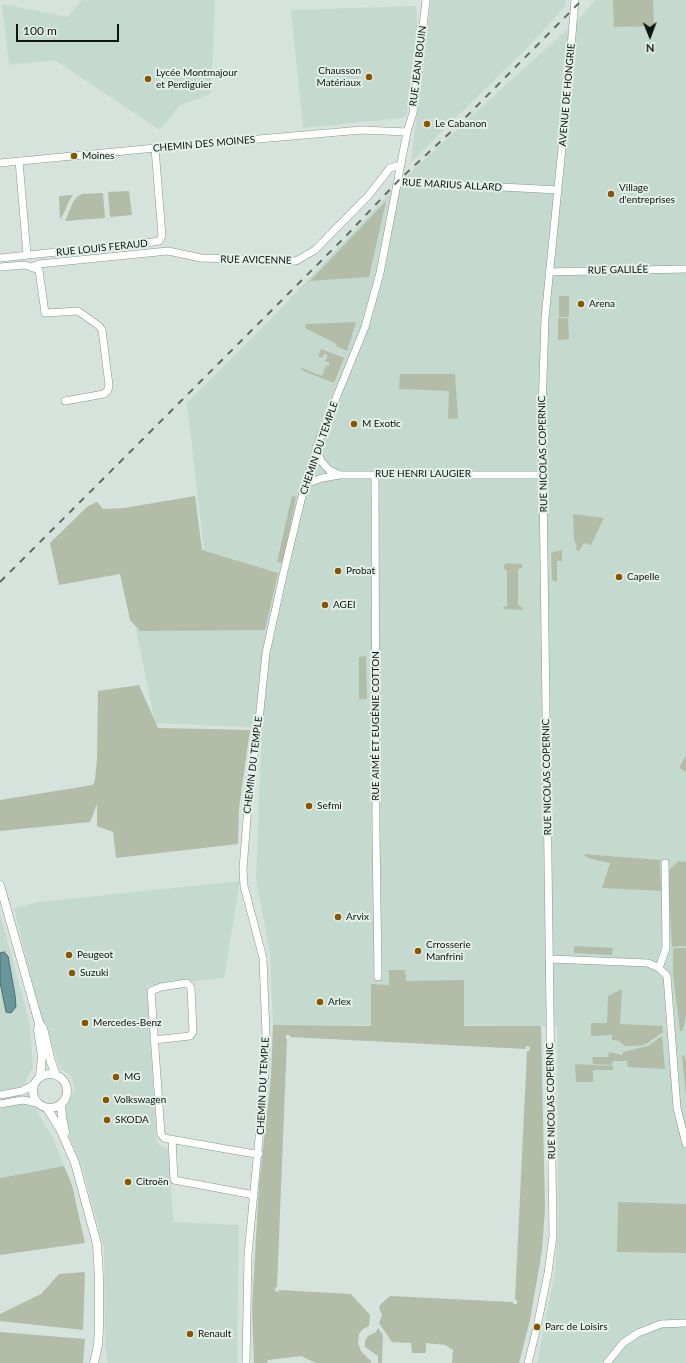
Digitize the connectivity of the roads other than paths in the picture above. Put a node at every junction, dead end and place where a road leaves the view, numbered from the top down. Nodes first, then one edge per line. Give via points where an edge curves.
1 (426, 0) edge
2 (575, 0) edge
3 (407, 132) junction
4 (155, 148) junction
5 (19, 161) junction
6 (0, 163) edge
7 (401, 165) junction
8 (398, 183) junction
9 (558, 190) junction
10 (27, 255) junction
11 (0, 258) edge
12 (0, 267) edge
13 (32, 267) junction
14 (686, 269) edge
15 (549, 272) junction
16 (65, 401) dead end
17 (316, 448) junction
18 (340, 475) junction
19 (375, 475) junction
20 (543, 475) junction
21 (305, 484) junction
22 (665, 863) dead end
23 (0, 885) edge
24 (549, 959) junction
25 (659, 968) junction
26 (378, 977) dead end
27 (39, 1023) junction
28 (154, 1040) junction
29 (56, 1075) junction
30 (40, 1078) junction
31 (34, 1085) junction
32 (0, 1095) edge
33 (37, 1103) junction
34 (0, 1104) edge
35 (61, 1104) junction
36 (47, 1108) junction
37 (172, 1139) junction
38 (686, 1144) edge
39 (68, 1145) junction
40 (258, 1154) junction
41 (254, 1194) junction
42 (686, 1323) edge
43 (98, 1345) junction
44 (94, 1363) edge
45 (101, 1363) edge
46 (246, 1363) edge
47 (528, 1363) edge
48 (607, 1363) edge

1 - 3 street, RUE JEAN BOUIN via 413,113
2 - 9 street, AVENUE DE HONGRIE
3 - 4 street, CHEMIN DES MOINES via 362,130
3 - 7 street, RUE MARIUS ALLARD
4 - 5 street, CHEMIN DES MOINES
4 - 10 street, RUE LOUIS FERAUD via 162,236 158,241
5 - 6 street, CHEMIN DES MOINES
5 - 10 street
7 - 8 street, RUE MARIUS ALLARD
7 - 13 street, RUE AVICENNE via 390,168 369,195 315,250 296,260 201,258 168,251 39,264
8 - 9 street, RUE MARIUS ALLARD
8 - 17 street, CHEMIN DU TEMPLE via 371,311
9 - 15 street, RUE NICOLAS COPERNIC
10 - 11 street, RUE LOUIS FERAUD
12 - 13 street, RUE AVICENNE
13 - 16 street via 39,270 45,313 78,311 102,330 108,390 104,394
14 - 15 street, RUE GALILÉE
15 - 20 street, RUE NICOLAS COPERNIC via 542,410
17 - 18 street via 321,461 329,470
17 - 21 street, CHEMIN DU TEMPLE
18 - 19 street, RUE HENRI LAUGIER
18 - 21 street, RUE HENRI LAUGIER
19 - 20 street, RUE HENRI LAUGIER
19 - 26 street, RUE AIMÉ ET EUGÉNIE COTTON
20 - 24 street, RUE NICOLAS COPERNIC
21 - 40 street, CHEMIN DU TEMPLE via 266,653 246,818 244,886 263,958 266,1035
22 - 25 street via 666,948
23 - 27 main road
24 - 25 street via 648,963
24 - 47 street, RUE NICOLAS COPERNIC via 552,1236 548,1273
25 - 38 street via 666,976 677,1108
27 - 29 main road via 43,1028
27 - 30 main road via 42,1056
28 - 28 street via 151,991 161,986 187,983 191,988 193,1032 190,1036
28 - 37 street via 161,1134 164,1138
29 - 30 main road via 45,1075
29 - 35 main road via 63,1080 67,1089
30 - 31 main road
31 - 32 street via 22,1091
31 - 33 main road via 33,1094
33 - 34 street via 23,1100
33 - 36 main road
35 - 36 main road
35 - 39 main road
36 - 39 main road
37 - 40 street
37 - 41 street via 174,1180
39 - 43 main road via 80,1178 97,1244
40 - 41 street, CHEMIN DU TEMPLE
41 - 46 street, CHEMIN DU TEMPLE via 247,1280
42 - 48 street via 661,1324 638,1333 623,1343
43 - 44 main road
43 - 45 main road

